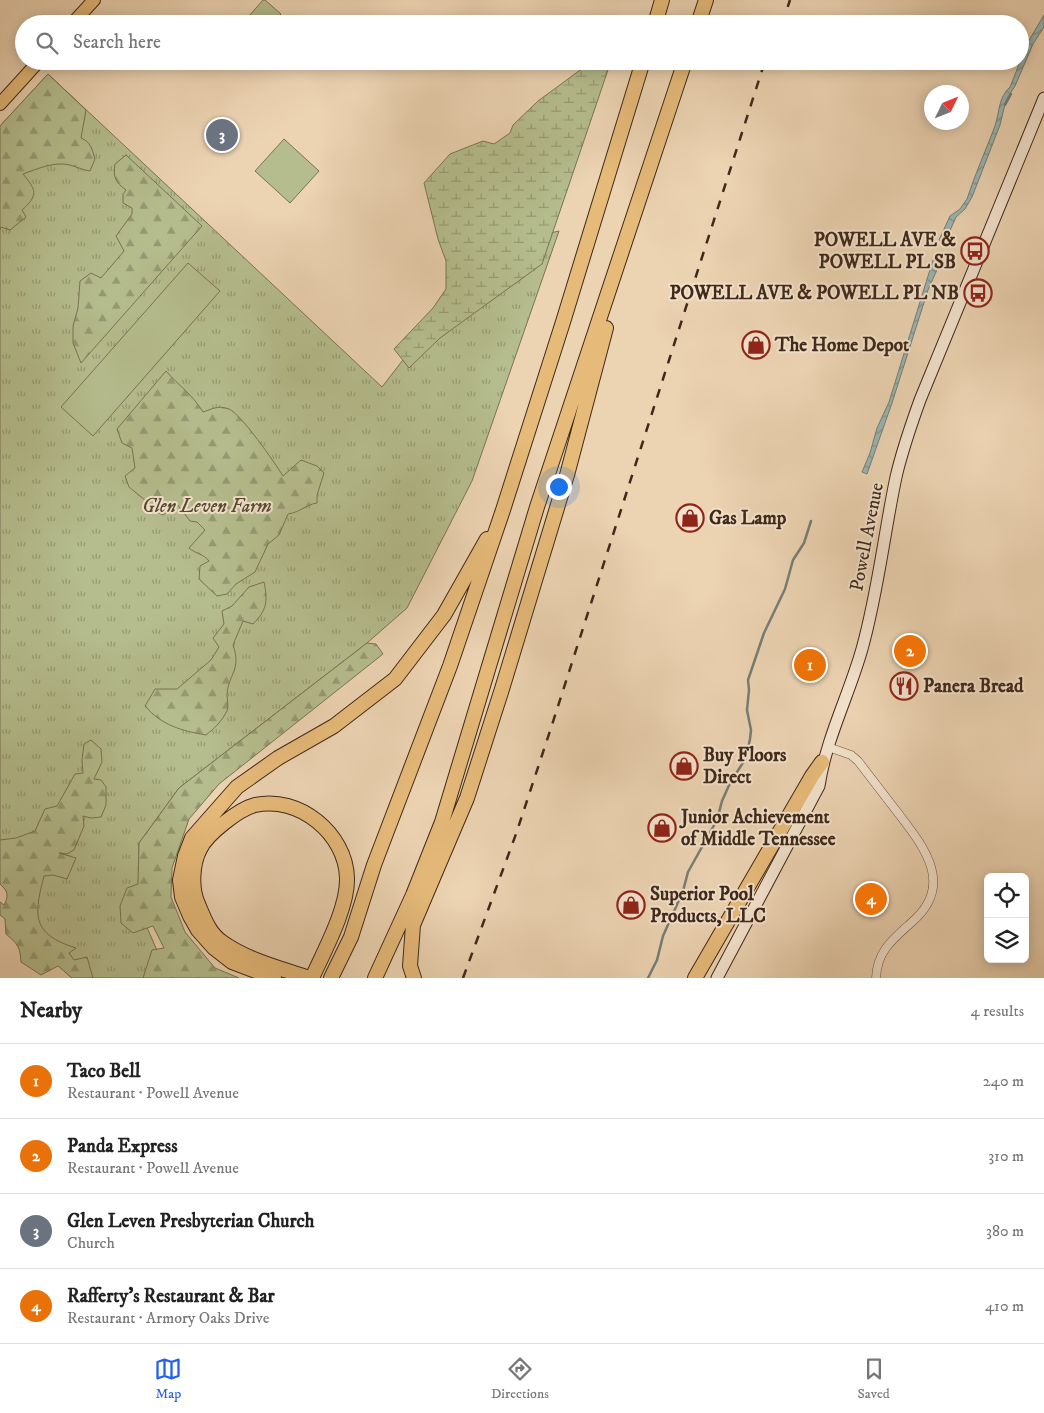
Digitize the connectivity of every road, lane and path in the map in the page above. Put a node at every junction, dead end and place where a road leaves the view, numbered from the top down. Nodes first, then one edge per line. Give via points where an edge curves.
1 (94, 0) edge
2 (662, 0) edge
3 (706, 0) edge
4 (80, 15) edge
5 (658, 15) edge
6 (701, 15) edge
7 (31, 70) edge
8 (640, 70) edge
9 (683, 70) edge
10 (1044, 98) edge
11 (0, 104) edge
12 (642, 191) junction
13 (503, 510) junction
14 (828, 747) junction
15 (822, 762) junction
16 (260, 967) junction
17 (274, 978) edge
18 (311, 978) edge
19 (332, 978) edge
20 (375, 978) edge
21 (414, 978) edge
22 (695, 978) edge
23 (717, 978) edge
24 (876, 978) edge

1 - 4 main road
2 - 5 highway
3 - 6 highway
7 - 11 main road
8 - 13 highway
9 - 12 highway
10 - 14 main road, Powell Avenue via 908,434 896,476 862,648
12 - 20 highway via 537,507 442,822
12 - 21 highway via 567,475 505,680 467,798 413,926 410,966
13 - 16 highway via 444,615 395,679 334,726 278,758 237,787 192,838 180,880 182,897 190,916 214,948 232,962
13 - 19 highway via 450,666 374,865 351,936
14 - 15 main road, Powell Avenue
14 - 24 street via 858,761 919,841 932,868 926,906 885,948
15 - 22 highway
15 - 23 main road, Powell Avenue via 819,786
16 - 17 highway
16 - 18 highway
16 - 18 highway via 221,942 207,925 194,895 195,866 200,848 225,823 254,806 271,804 286,806 317,820 332,836 347,878 343,904

